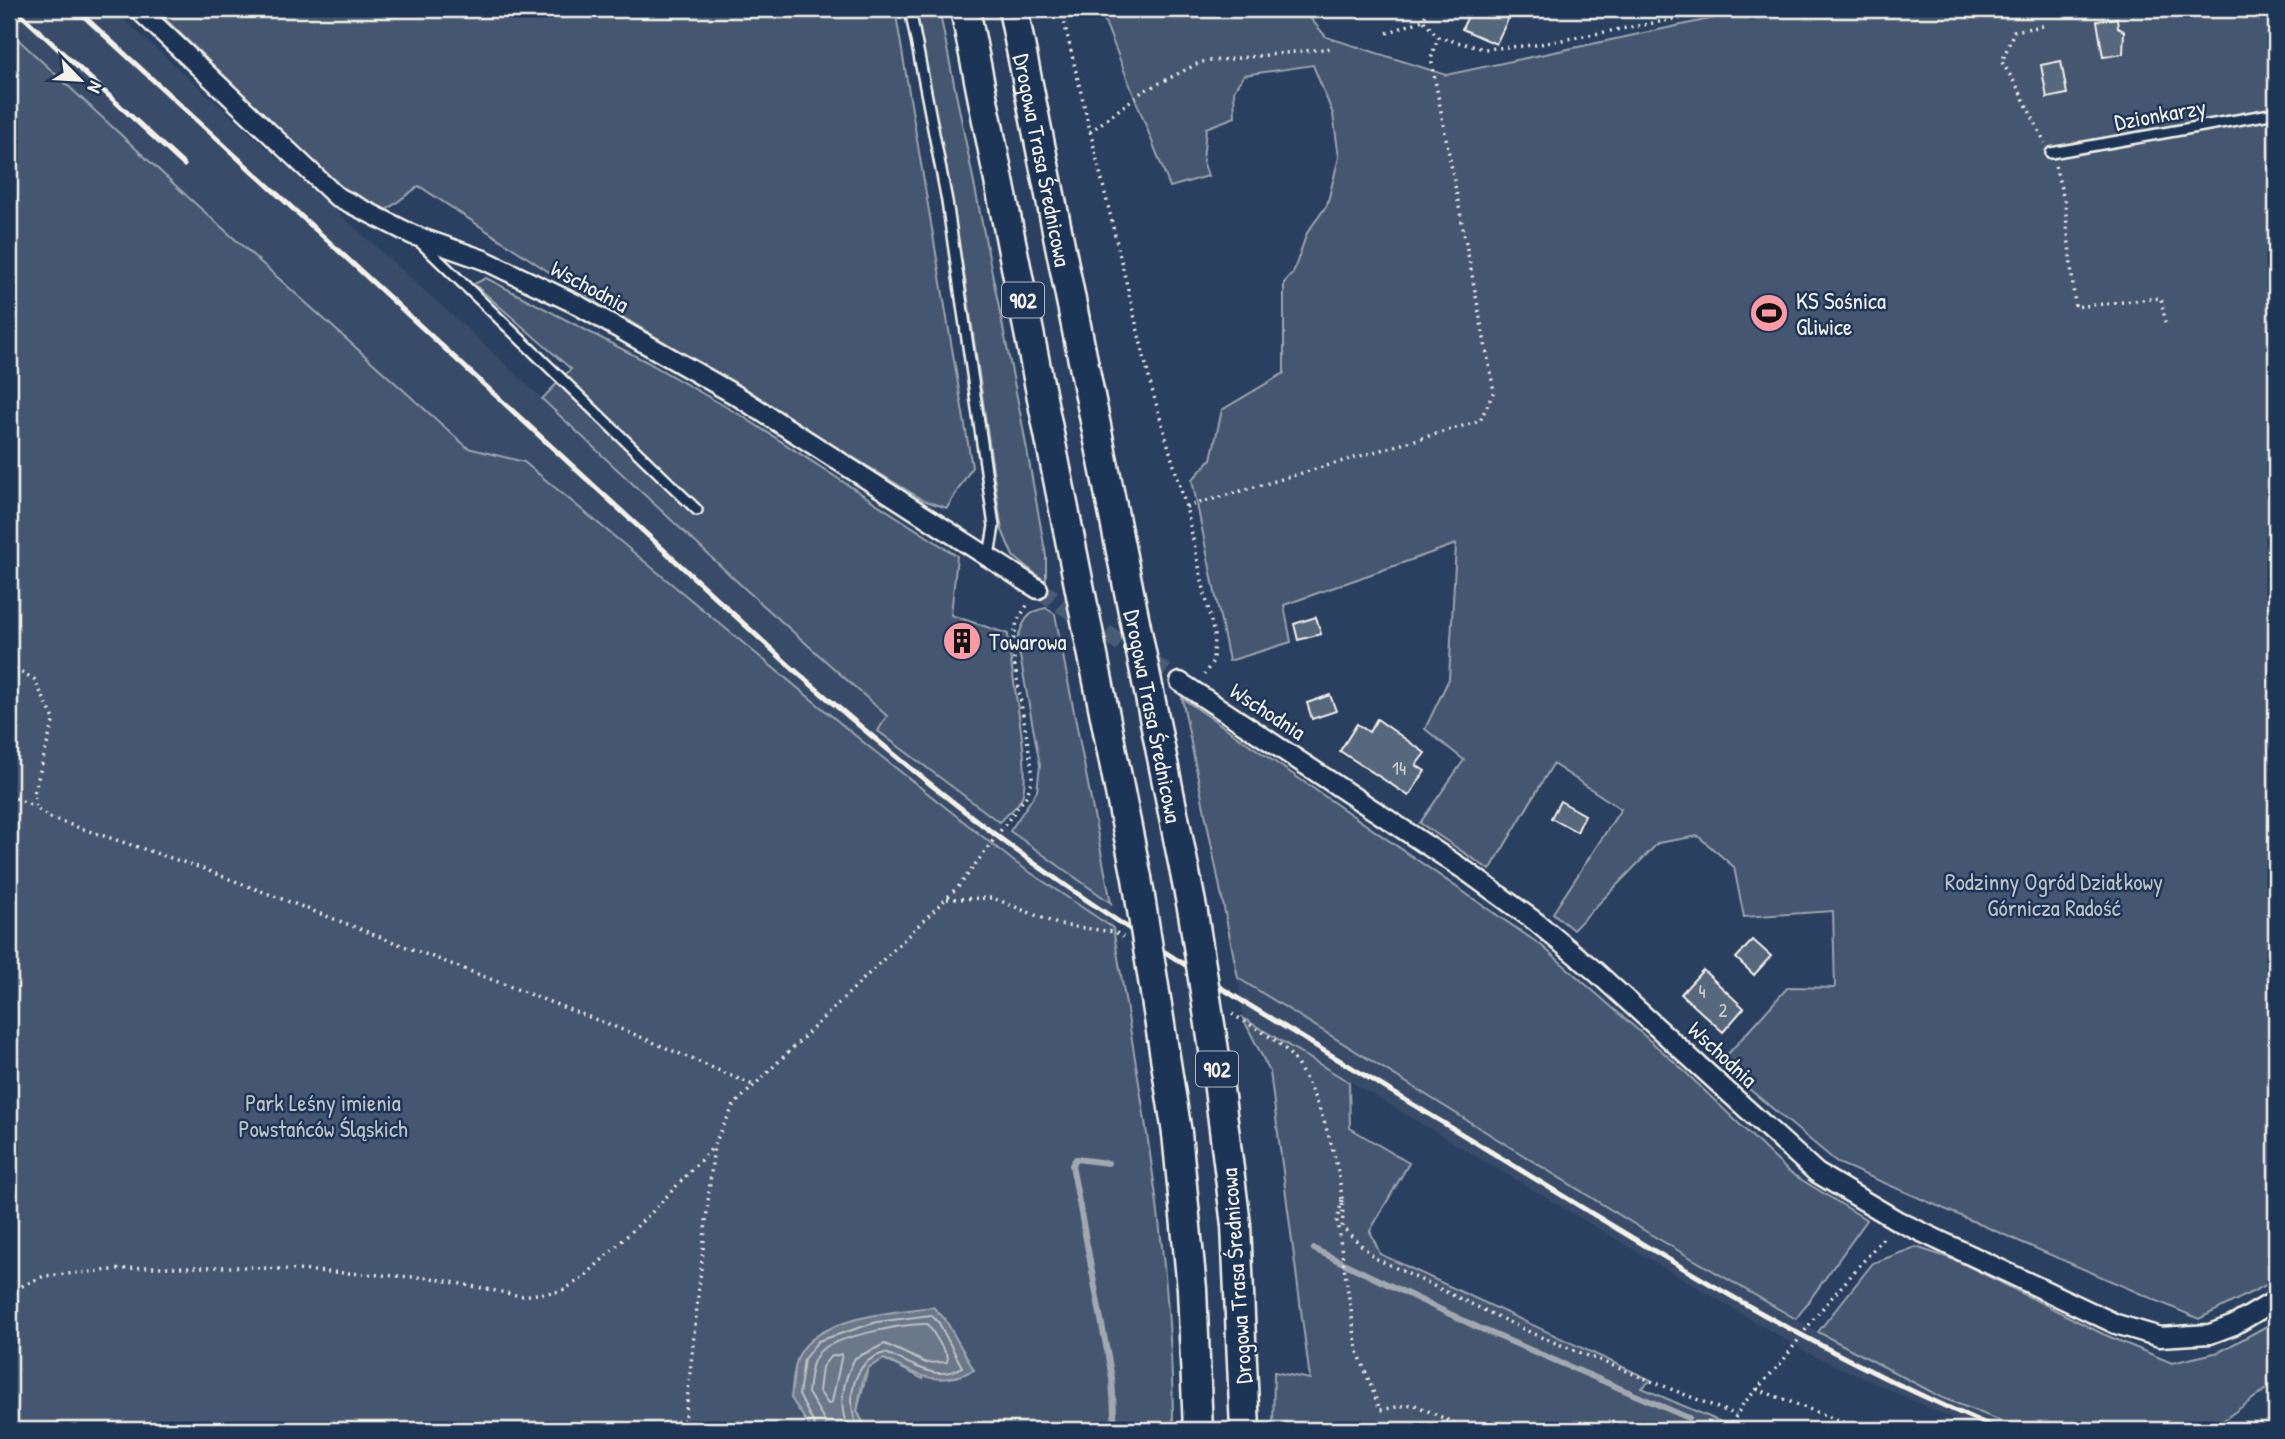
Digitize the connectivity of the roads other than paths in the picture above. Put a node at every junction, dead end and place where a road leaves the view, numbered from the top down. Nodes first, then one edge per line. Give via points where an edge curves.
1 (138, 9) edge
2 (910, 9) edge
3 (965, 9) edge
4 (1013, 9) edge
5 (2276, 113) edge
6 (2051, 153) road end
7 (413, 235) junction
8 (697, 510) dead end
9 (989, 556) junction
10 (1038, 589) tunnel mouth
11 (1187, 687) tunnel mouth
12 (2276, 1300) edge
13 (1198, 1430) edge
14 (1245, 1430) edge

1 - 7 street, Wschodnia via 336,196
2 - 9 lane via 957,268 994,526
3 - 13 main road, Drogowa Trasa Średnicowa / 902, bridge via 1137,878 1186,1209
4 - 14 main road, Drogowa Trasa Średnicowa / 902, bridge via 1193,913 1236,1225
5 - 6 lane, Dzionkarzy
7 - 8 lane
7 - 9 street, Wschodnia via 484,260 576,304 739,397
9 - 10 street, Wschodnia
11 - 12 street, Wschodnia via 1536,922 1817,1174 1898,1221 2116,1324 2160,1337 2210,1334

